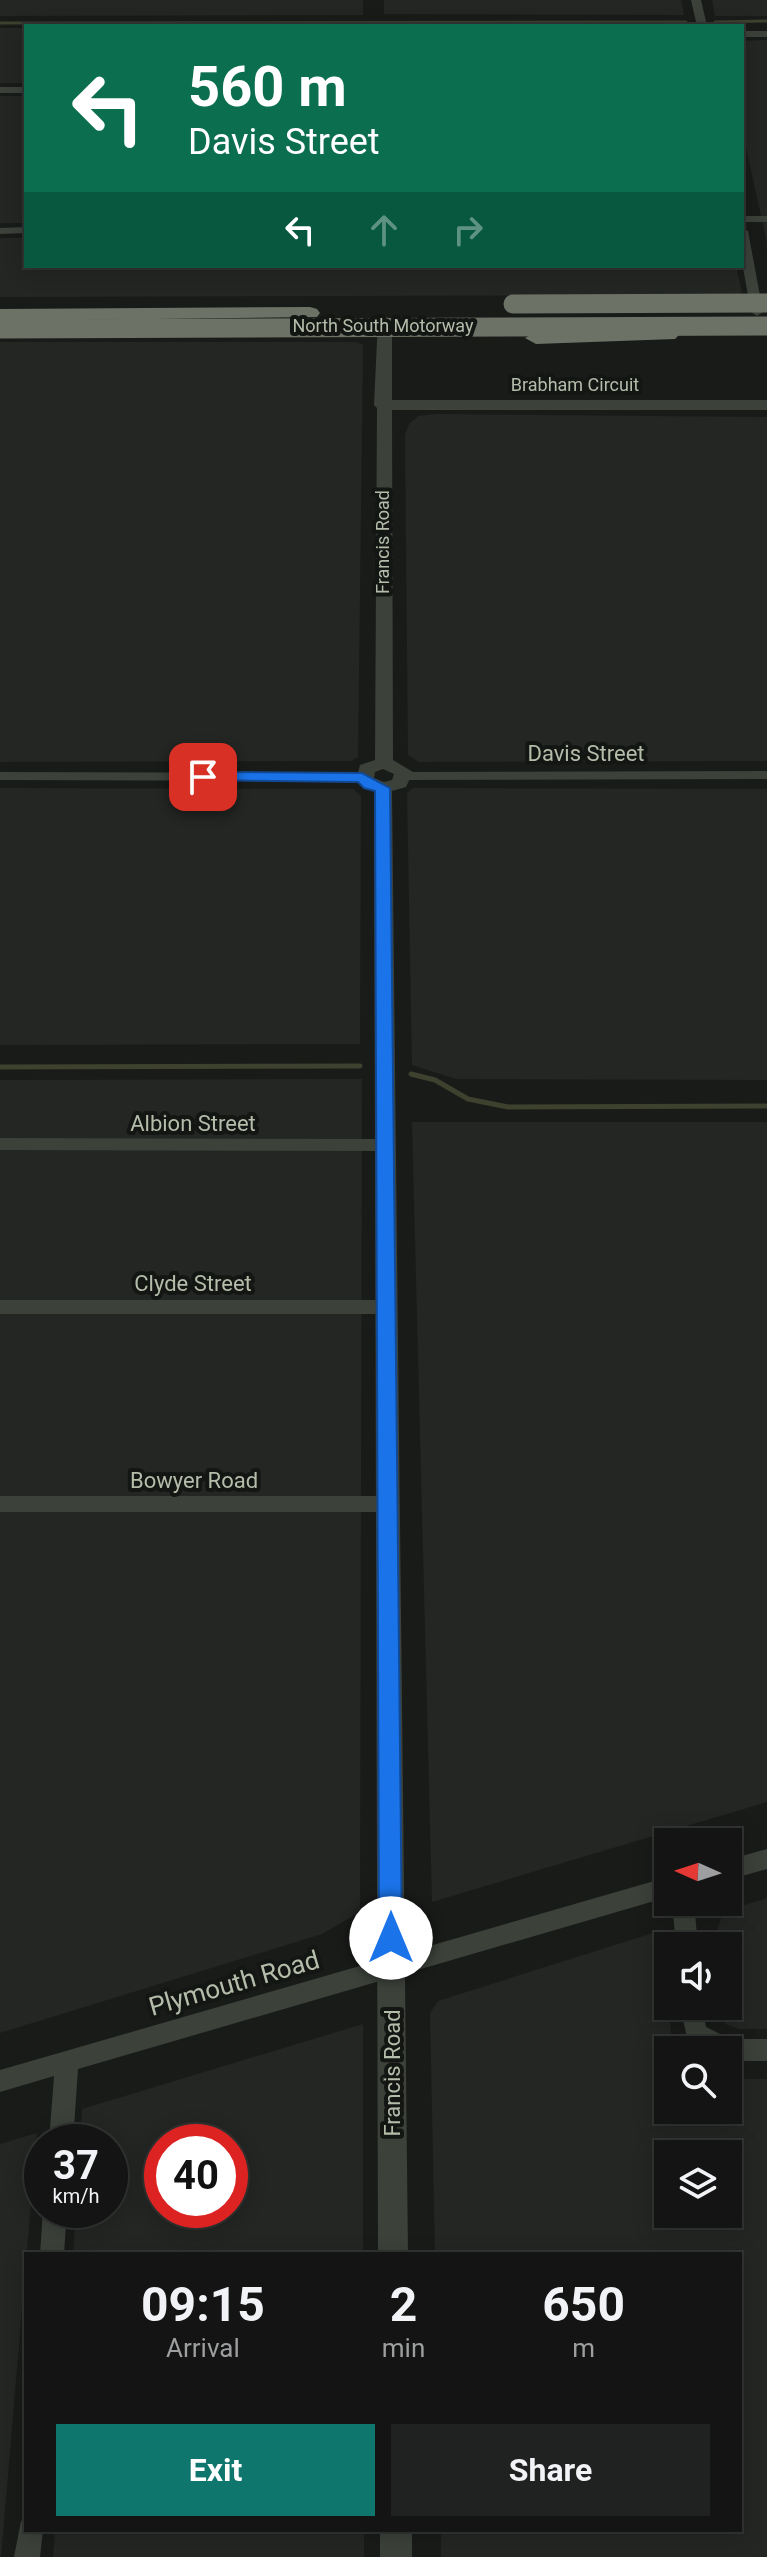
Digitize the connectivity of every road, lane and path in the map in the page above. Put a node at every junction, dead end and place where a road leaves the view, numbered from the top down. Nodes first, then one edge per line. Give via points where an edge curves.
1 (696, 0) edge
2 (702, 24) edge
3 (744, 34) edge
4 (767, 34) edge
5 (0, 90) edge
6 (24, 90) edge
7 (744, 219) edge
8 (767, 219) edge
9 (24, 230) edge
10 (0, 231) edge
11 (744, 238) edge
12 (485, 304) dead end
13 (426, 306) dead end
14 (310, 313) junction
15 (765, 314) edge
16 (0, 315) edge
17 (385, 320) dead end
18 (0, 329) edge
19 (767, 335) edge
20 (0, 338) edge
21 (382, 405) junction
22 (767, 405) edge
23 (384, 763) junction
24 (767, 775) edge
25 (0, 776) edge
26 (404, 776) junction
27 (372, 783) junction
28 (0, 1144) edge
29 (385, 1145) junction
30 (0, 1307) edge
31 (386, 1307) junction
32 (0, 1504) edge
33 (388, 1504) junction
34 (767, 1859) edge
35 (742, 1866) edge
36 (654, 1891) edge
37 (391, 1967) junction
38 (694, 2020) edge
39 (767, 2050) edge
40 (67, 2060) junction
41 (0, 2081) edge
42 (62, 2124) edge
43 (54, 2228) edge
44 (52, 2252) edge
45 (393, 2252) edge
46 (30, 2532) edge
47 (396, 2532) edge
48 (27, 2557) edge
49 (396, 2557) edge

1 - 2 street
3 - 4 street
5 - 6 street
7 - 8 street
9 - 10 street
11 - 15 street
12 - 15 highway, bridge
13 - 14 highway
14 - 15 highway, North South Motorway
14 - 16 highway, North South Motorway
15 - 18 highway, North South Motorway, bridge
17 - 21 street, Francis Road
19 - 20 highway
21 - 22 street, Brabham Circuit
21 - 23 street, Francis Road
23 - 26 street via 401,768
23 - 27 street via 370,765
24 - 26 street, Davis Street
25 - 27 street
26 - 27 street via 395,786
27 - 29 street, Francis Road
28 - 29 street, Albion Street
29 - 31 street, Francis Road
30 - 31 street, Clyde Street
31 - 33 street, Francis Road
32 - 33 street, Bowyer Road
33 - 37 street, Francis Road
34 - 35 street
36 - 37 street, Plymouth Road
37 - 40 street, Plymouth Road
37 - 45 street, Francis Road
38 - 39 street via 696,2034 729,2050
40 - 41 street, Plymouth Road
40 - 42 street
43 - 44 street
46 - 48 street
47 - 49 street

